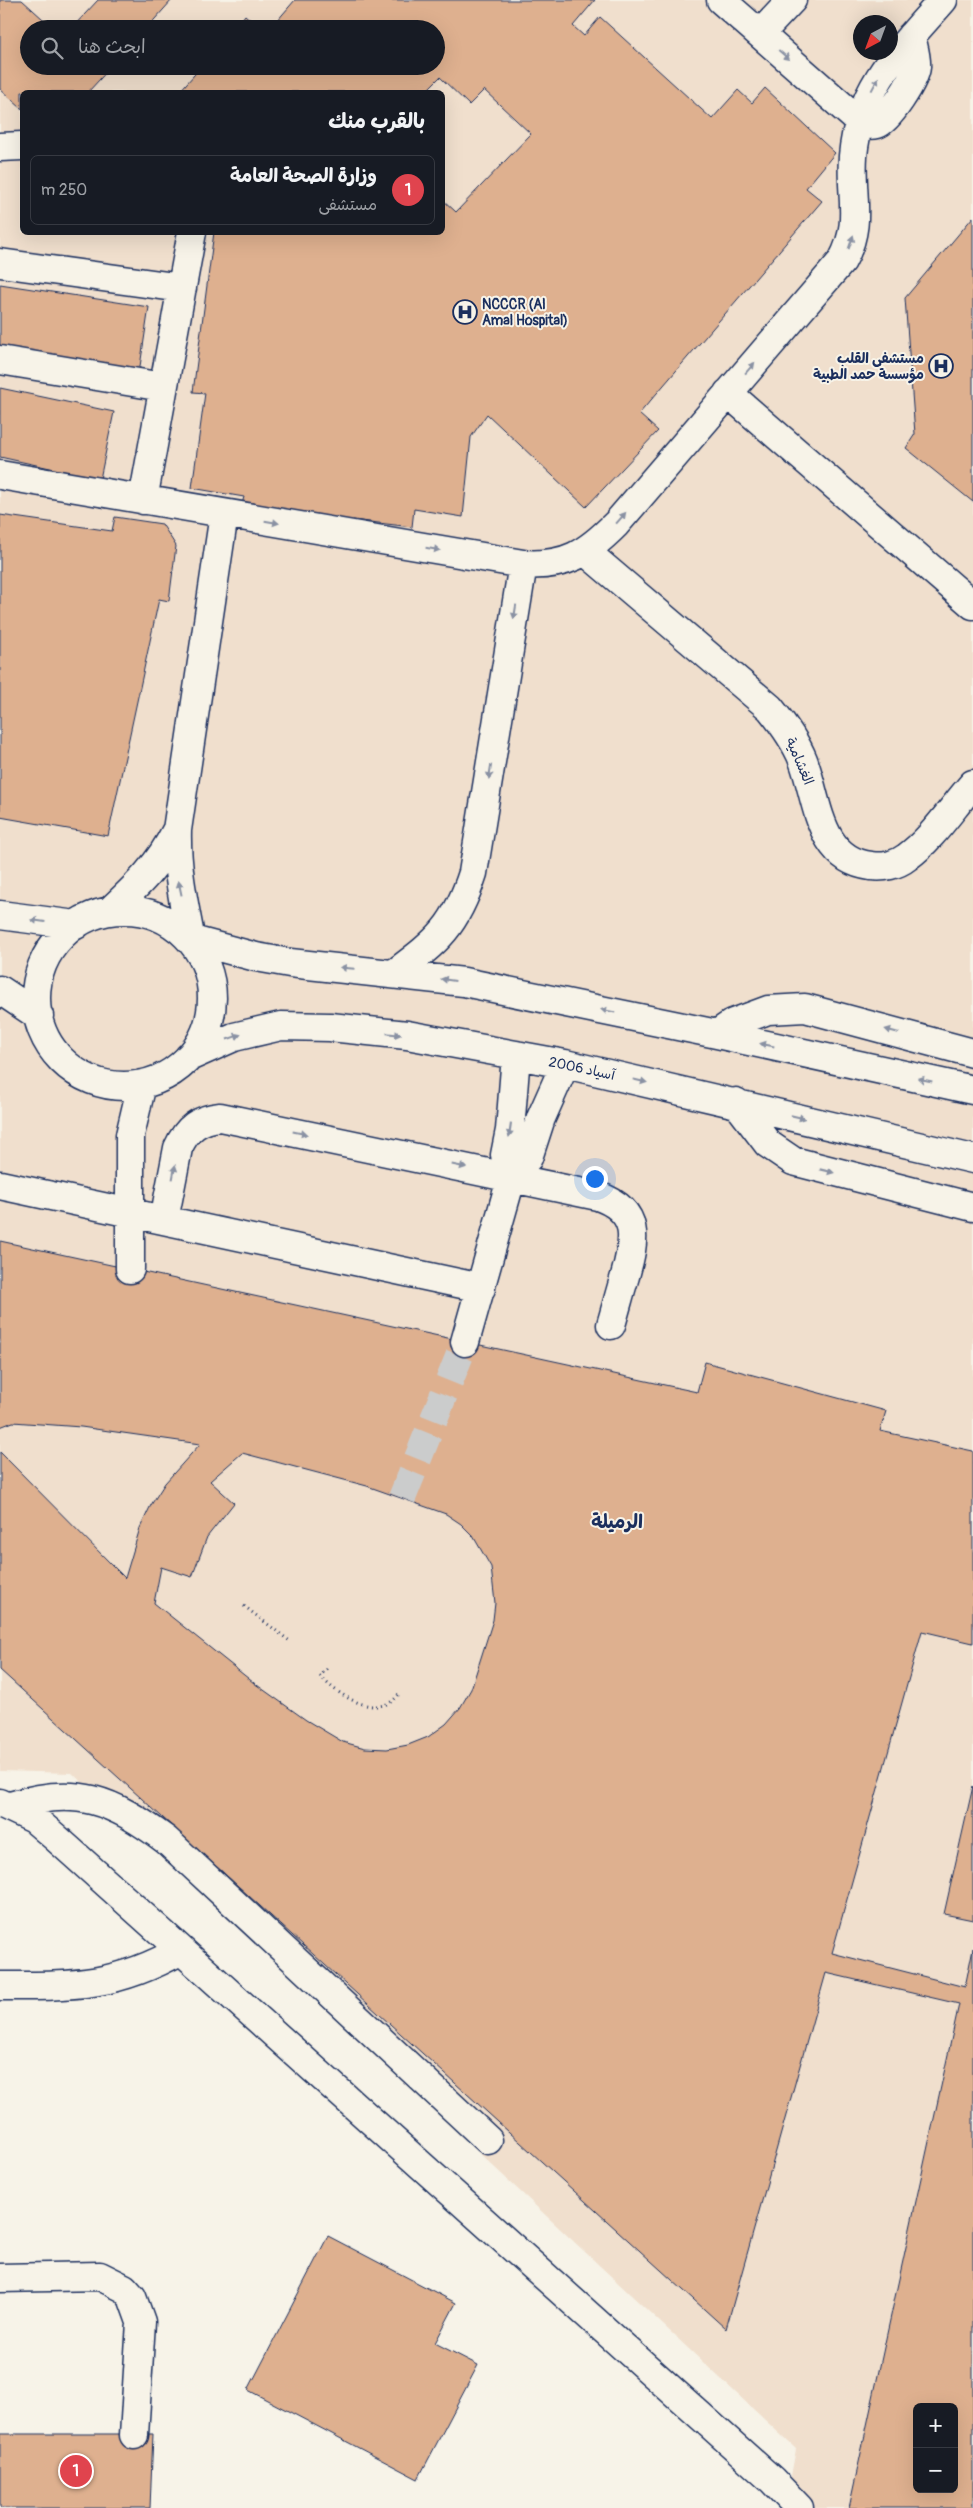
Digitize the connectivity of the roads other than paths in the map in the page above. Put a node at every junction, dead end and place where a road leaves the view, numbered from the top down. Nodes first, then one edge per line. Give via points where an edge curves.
1 (721, 0) edge
2 (792, 0) edge
3 (943, 0) edge
4 (760, 34) junction
5 (858, 120) junction
6 (20, 146) edge
7 (0, 147) edge
8 (191, 235) edge
9 (0, 263) edge
10 (182, 288) junction
11 (0, 360) edge
12 (164, 388) junction
13 (728, 393) junction
14 (0, 475) edge
15 (143, 500) junction
16 (224, 514) junction
17 (585, 551) junction
18 (523, 564) junction
19 (973, 605) edge
20 (973, 784) edge
21 (177, 830) junction
22 (110, 911) junction
23 (0, 915) edge
24 (76, 926) junction
25 (193, 938) junction
26 (396, 973) junction
27 (0, 990) edge
28 (39, 1016) junction
29 (717, 1034) junction
30 (973, 1053) edge
31 (516, 1055) junction
32 (189, 1057) junction
33 (565, 1064) junction
34 (142, 1084) junction
35 (973, 1090) edge
36 (736, 1102) junction
37 (973, 1159) edge
38 (513, 1171) junction
39 (0, 1185) edge
40 (973, 1206) edge
41 (132, 1213) junction
42 (164, 1220) junction
43 (130, 1269) dead end
44 (481, 1288) junction
45 (611, 1324) dead end
46 (465, 1342) tunnel mouth
47 (5, 1804) edge
48 (182, 1950) junction
49 (0, 1986) edge
50 (488, 2140) dead end
51 (0, 2278) edge
52 (134, 2434) dead end
53 (799, 2508) edge

1 - 4 street
2 - 4 street
5 -> 3 street via 877,80
4 -> 5 street
13 -> 5 street via 832,273 850,247 856,216 853,157
6 - 7 street
8 - 10 street
9 - 10 street
10 - 12 street
11 - 12 street
12 - 15 street
17 -> 13 street via 616,524
13 - 19 street
14 - 15 street
15 - 16 street
16 -> 18 street
16 - 21 street
17 - 18 street via 565,561 545,565
17 - 20 street, الغشامية via 770,708 794,741 802,759 826,835 846,858 860,865 876,867 906,858
18 -> 26 street via 473,873 463,904 445,931
21 - 22 street via 149,874
25 -> 21 street via 179,882
22 - 24 street
22 - 25 street via 139,910 166,918
24 -> 23 street
24 - 28 street via 60,938 38,974
26 -> 25 street via 290,963 256,957
25 - 32 street via 207,966 212,1000 208,1020
29 -> 26 street via 464,982
27 - 28 street
28 - 34 street via 54,1052 84,1077 113,1086
30 -> 29 street via 806,1008 768,1010
35 -> 29 street
32 -> 31 street, آسياد 2006 via 257,1030 305,1026 408,1036
31 - 33 street, آسياد 2006
31 -> 38 street via 506,1154
32 - 34 street via 168,1074
33 -> 36 street, آسياد 2006
33 - 38 street via 541,1118 528,1158
34 - 41 street via 130,1135
36 -> 37 street, آسياد 2006
36 -> 40 street via 768,1144 793,1160
42 -> 38 street via 180,1143 189,1129 209,1118 231,1118
38 - 44 street
38 - 45 street via 611,1200 622,1209 629,1220 633,1242
39 - 41 street
41 - 42 street
41 - 43 street
42 - 44 street
44 - 46 street
47 - 48 street via 34,1819
47 - 50 street via 57,1796 81,1797 127,1812 173,1847
48 - 49 street via 143,1970 102,1982
48 - 53 street via 772,2480
51 - 52 street via 100,2276 128,2292 141,2322

